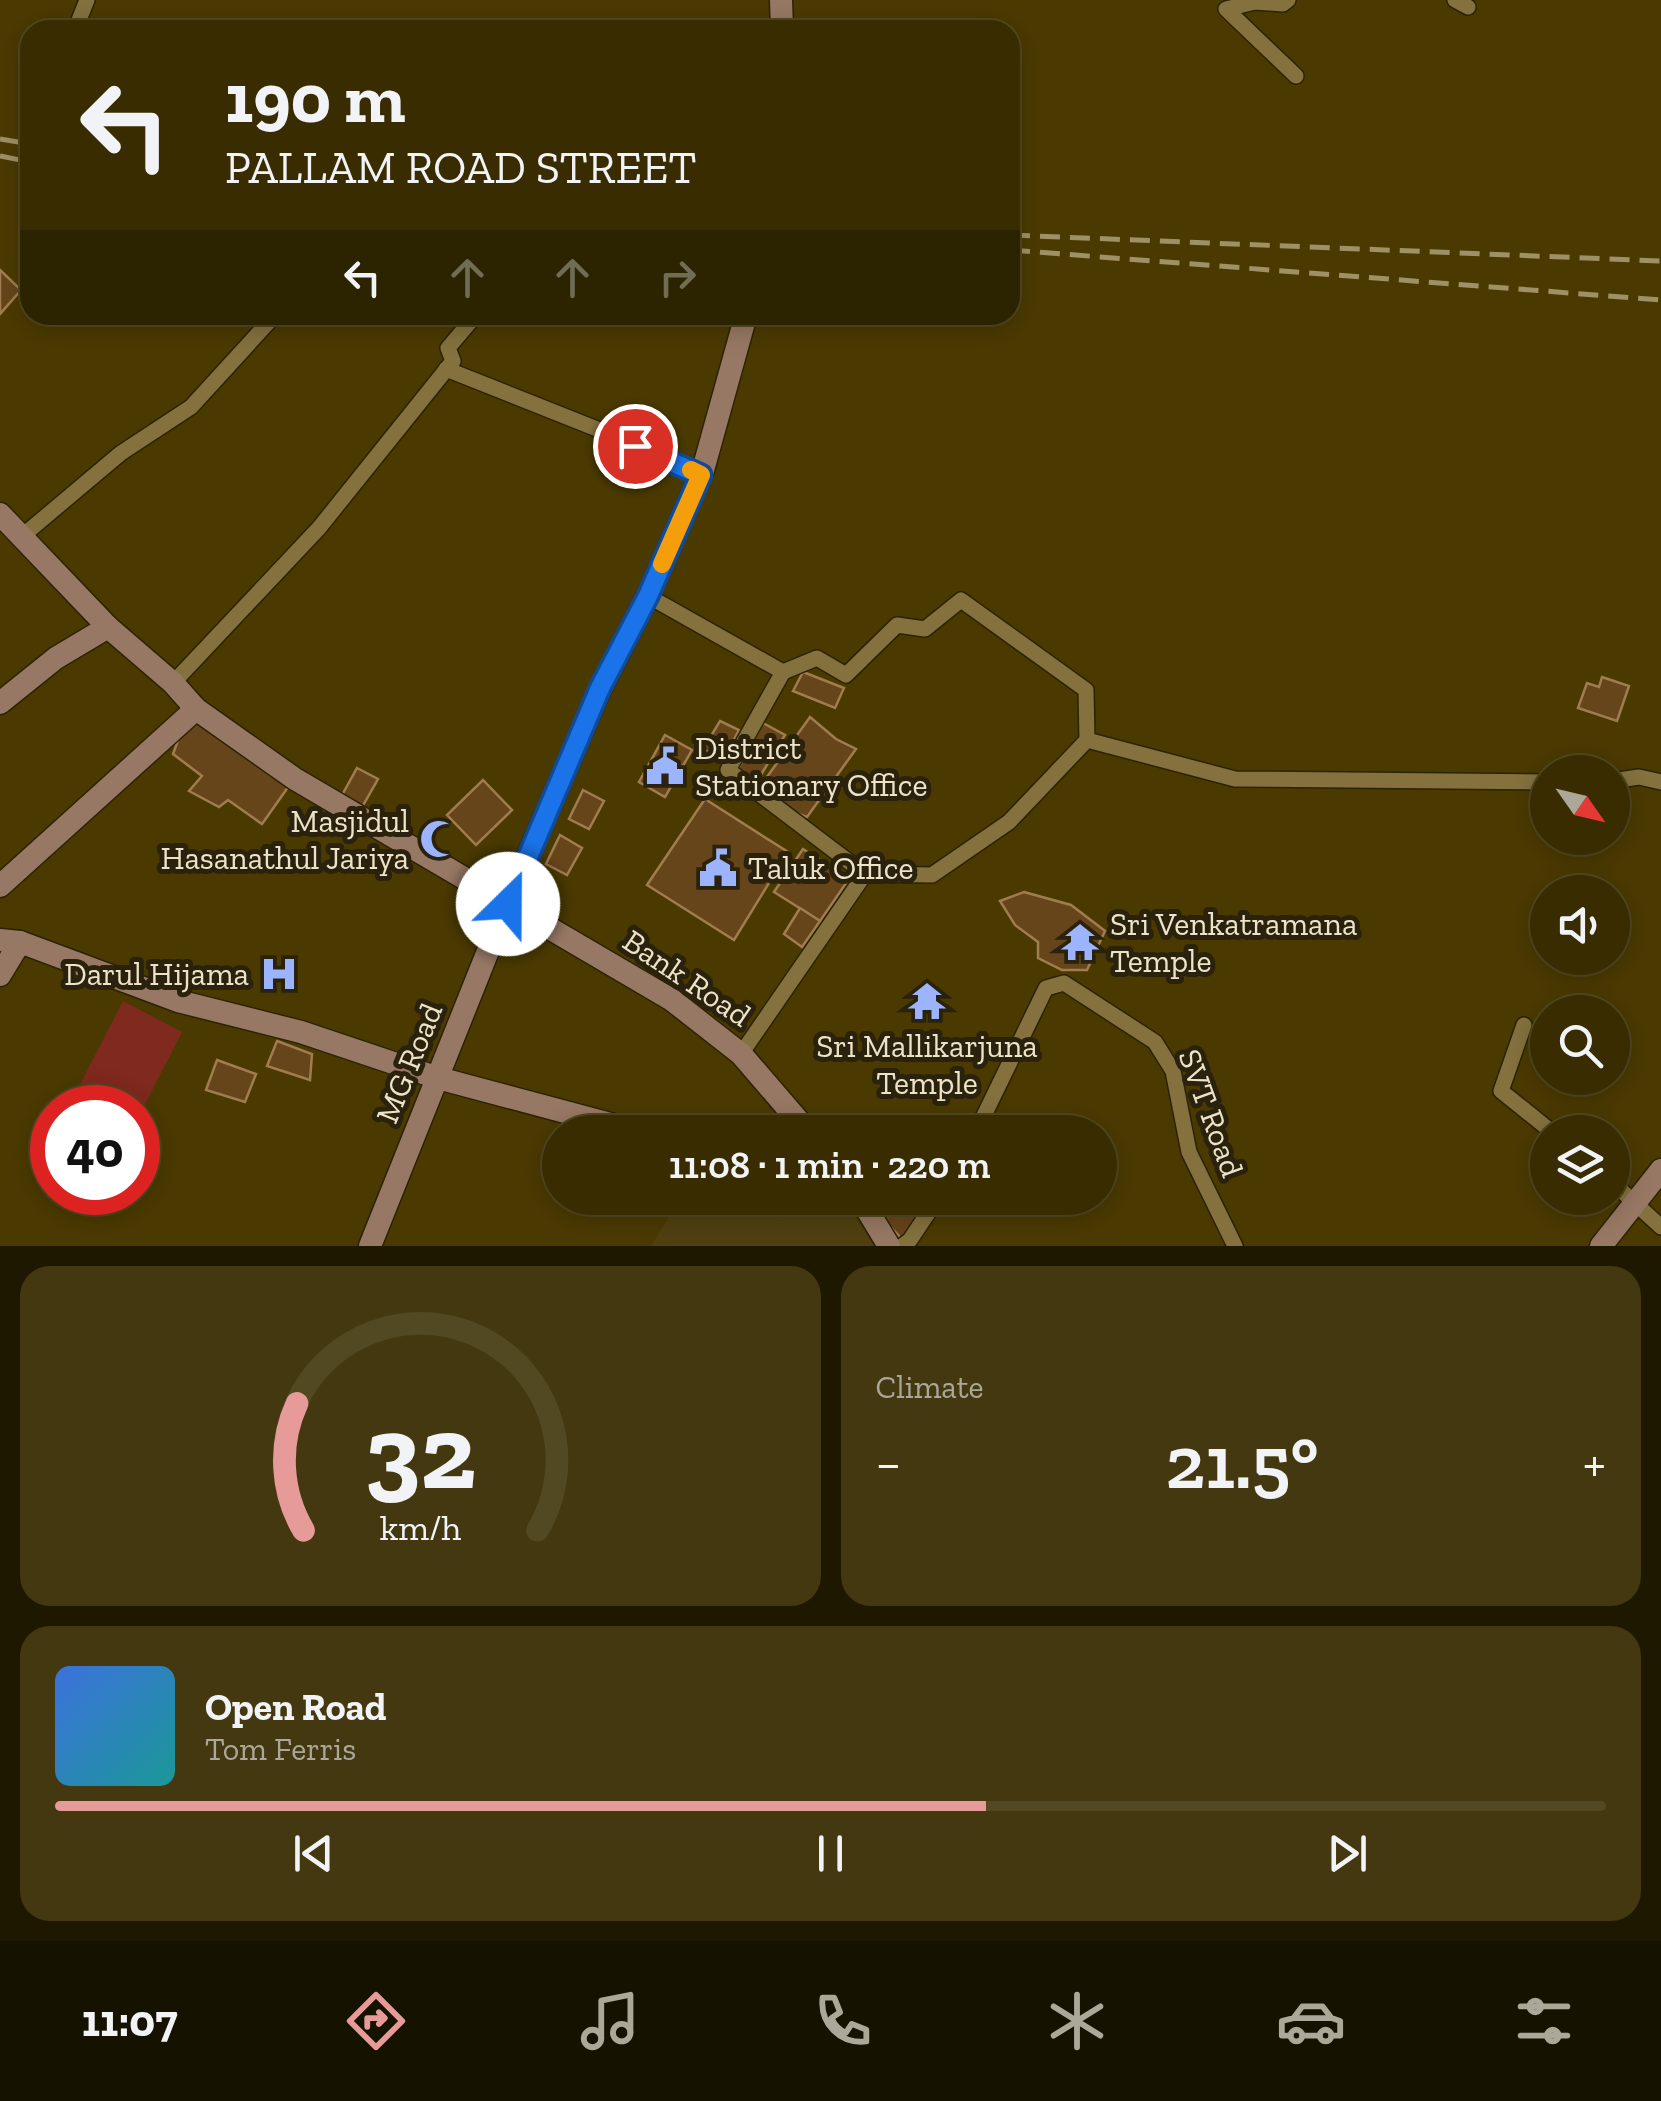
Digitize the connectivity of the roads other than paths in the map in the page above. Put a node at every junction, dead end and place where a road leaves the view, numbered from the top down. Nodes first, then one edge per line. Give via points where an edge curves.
1 (1210, 0) edge
2 (1288, 0) edge
3 (1226, 9) junction
4 (1296, 76) dead end
5 (266, 325) edge
6 (468, 325) edge
7 (743, 325) edge
8 (446, 369) junction
9 (701, 475) junction
10 (0, 514) edge
11 (20, 538) junction
12 (648, 596) junction
13 (108, 627) junction
14 (783, 672) junction
15 (173, 683) junction
16 (0, 703) edge
17 (196, 709) junction
18 (1086, 740) junction
19 (1630, 778) edge
20 (1530, 782) edge
21 (1661, 782) edge
22 (865, 874) junction
23 (0, 886) edge
24 (508, 904) junction
25 (10, 941) edge
26 (0, 974) edge
27 (1524, 1024) dead end
28 (741, 1054) junction
29 (438, 1078) junction
30 (576, 1115) edge
31 (786, 1115) edge
32 (984, 1115) edge
33 (1531, 1115) edge
34 (1661, 1170) edge
35 (1630, 1196) edge
36 (1637, 1202) junction
37 (871, 1215) edge
38 (927, 1215) edge
39 (1661, 1227) edge
40 (370, 1246) edge
41 (890, 1246) edge
42 (902, 1246) edge
43 (1235, 1246) edge
44 (1601, 1246) edge

1 - 3 street
2 - 3 street
3 - 4 street
5 - 11 street via 191,407 120,452
6 - 8 street via 448,348 453,361
7 - 9 street, MG Road
8 - 9 street
8 - 15 street via 319,528
9 - 12 street, MG Road
10 - 11 street, Bank Road
11 - 13 street, Bank Road
12 - 14 street
12 - 24 street, MG Road via 600,688
13 - 15 street, Bank Road
13 - 16 street
14 - 18 street via 817,658 846,675 897,625 925,629 961,600 1086,690
14 - 22 street via 728,770
15 - 17 street, Bank Road
17 - 23 street
17 - 24 street, Bank Road via 295,779
18 - 20 street via 1235,779
18 - 22 street via 1009,822 932,875
19 - 21 street
22 - 28 street
24 - 28 street, Bank Road via 672,1000
24 - 29 street, MG Road
25 - 26 street
25 - 29 street
27 - 33 street via 1501,1091
28 - 31 street, Bank Road
29 - 30 street
29 - 40 street, MG Road
32 - 43 street, SVT Road via 1046,988 1064,983 1154,1042 1173,1071 1189,1152
34 - 36 street
35 - 36 street
36 - 39 street
36 - 44 street
37 - 41 street
38 - 42 street

